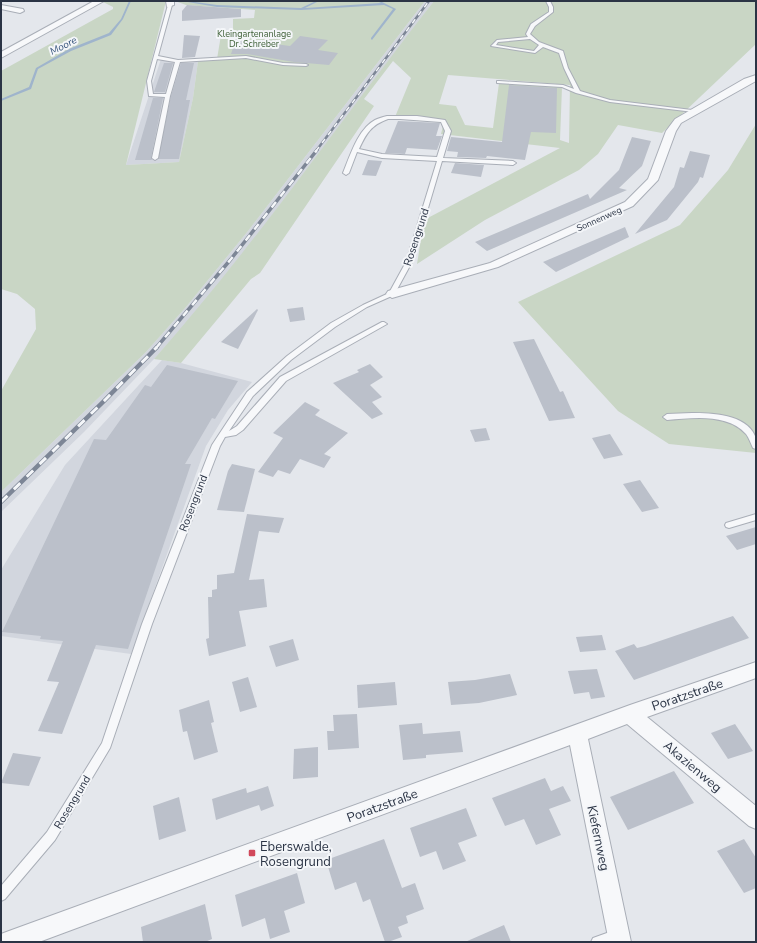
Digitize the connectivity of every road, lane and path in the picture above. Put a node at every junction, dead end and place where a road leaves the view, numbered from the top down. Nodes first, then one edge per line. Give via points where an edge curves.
1 (548, 1) edge
2 (96, 2) edge
3 (170, 3) edge
4 (1, 7) edge
5 (20, 11) dead end
6 (531, 38) junction
7 (543, 44) junction
8 (1, 55) edge
9 (155, 57) junction
10 (178, 61) junction
11 (306, 66) dead end
12 (756, 78) edge
13 (499, 82) dead end
14 (578, 92) junction
15 (168, 96) junction
16 (692, 111) junction
17 (355, 150) junction
18 (155, 158) dead end
19 (440, 159) junction
20 (514, 163) dead end
21 (346, 173) dead end
22 (392, 294) junction
23 (384, 324) dead end
24 (667, 417) dead end
25 (222, 436) junction
26 (756, 446) edge
27 (756, 517) edge
28 (729, 525) dead end
29 (756, 670) edge
30 (630, 714) junction
31 (577, 734) junction
32 (756, 819) edge
33 (1, 895) edge
34 (620, 938) edge
35 (10, 942) edge
36 (597, 942) edge

1 - 6 lane via 551,12 529,29 528,34
2 - 8 street
3 - 9 lane
4 - 5 street
6 - 7 lane
6 - 7 lane via 497,40 494,46 535,52
7 - 14 lane via 561,52
9 - 10 lane
9 - 15 lane via 149,82 151,95
10 - 11 lane via 246,57
10 - 15 lane
12 - 16 street, Sonnenweg via 747,80
13 - 14 lane via 563,86
14 - 16 lane via 610,101
15 - 18 lane
16 - 22 street, Sonnenweg via 678,121 671,131 653,180 629,204 494,265
17 - 19 lane via 382,156
17 - 19 lane, Rosengrund via 369,126 380,118 402,116 443,121 448,131
17 - 21 lane
19 - 20 lane
19 - 22 lane, Rosengrund via 409,262
22 - 25 lane, Rosengrund via 333,325 289,358 250,394
23 - 25 lane via 283,379 240,428
24 - 26 lane via 722,417 750,433
25 - 33 lane, Rosengrund via 216,445 147,624 106,745 51,836
27 - 28 lane
29 - 30 street, Poratzstraße
30 - 31 street, Poratzstraße
30 - 32 street, Akazienweg
31 - 34 street, Kiefernweg
31 - 35 street, Poratzstraße
34 - 36 lane

